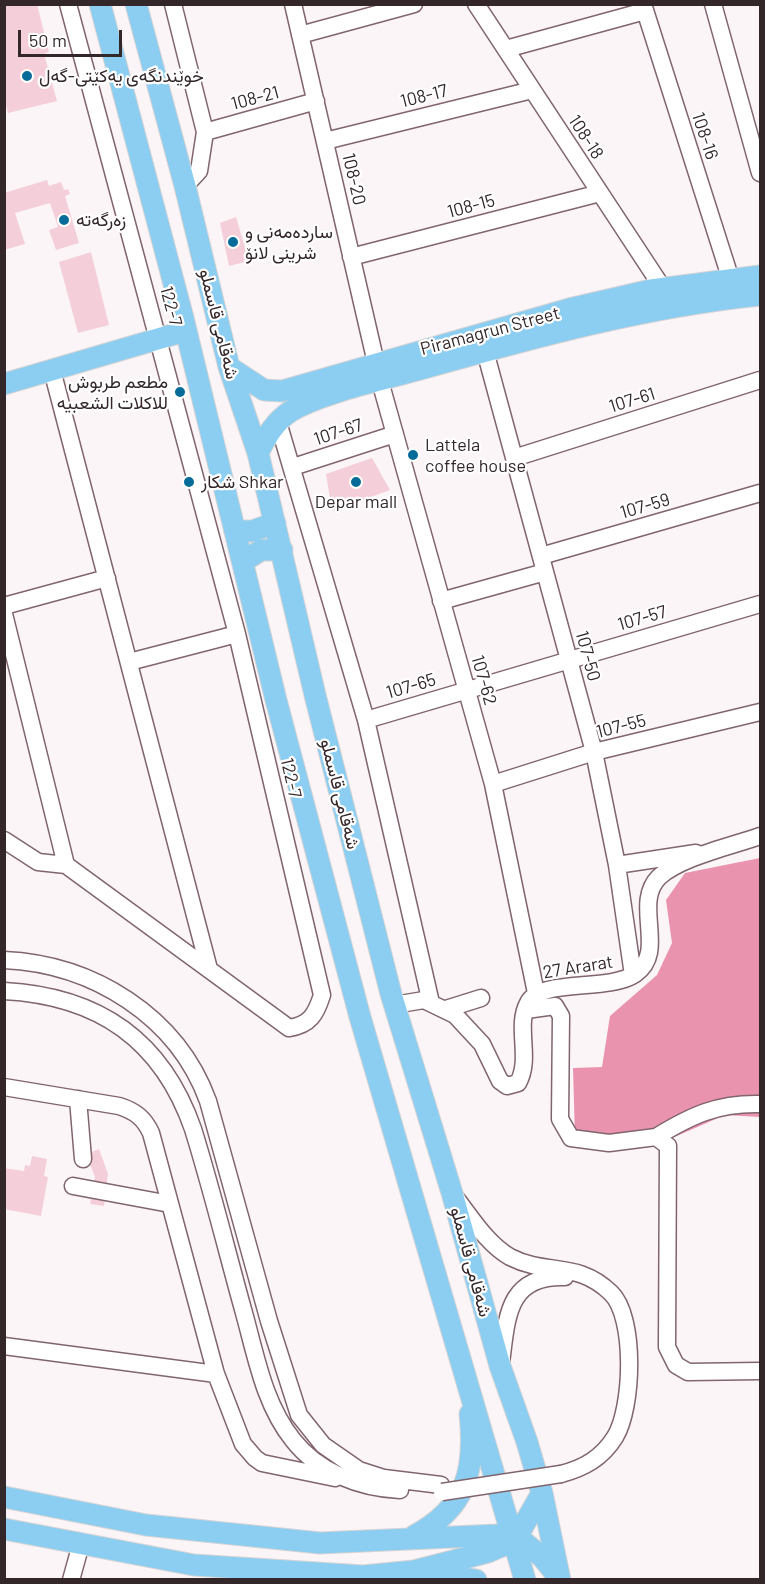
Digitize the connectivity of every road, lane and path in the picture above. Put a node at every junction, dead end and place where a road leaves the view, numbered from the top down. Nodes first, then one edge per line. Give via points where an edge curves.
1 (68, 4) edge
2 (100, 4) edge
3 (136, 4) edge
4 (172, 4) edge
5 (293, 4) edge
6 (414, 4) edge
7 (476, 4) edge
8 (713, 4) edge
9 (644, 8) edge
10 (300, 35) junction
11 (506, 49) junction
12 (532, 90) junction
13 (316, 102) junction
14 (205, 132) junction
15 (325, 141) junction
16 (760, 173) edge
17 (185, 186) junction
18 (600, 193) junction
19 (351, 257) junction
20 (760, 276) edge
21 (731, 280) junction
22 (664, 290) junction
23 (760, 295) edge
24 (184, 324) junction
25 (158, 332) junction
26 (485, 351) junction
27 (229, 367) junction
28 (52, 370) junction
29 (4, 371) edge
30 (378, 372) junction
31 (760, 380) edge
32 (4, 384) edge
33 (278, 422) junction
34 (395, 434) junction
35 (258, 453) junction
36 (514, 458) junction
37 (293, 467) junction
38 (760, 493) edge
39 (275, 523) junction
40 (236, 531) junction
41 (282, 549) junction
42 (244, 561) junction
43 (543, 564) junction
44 (107, 578) junction
45 (441, 601) junction
46 (760, 604) edge
47 (4, 606) edge
48 (4, 614) edge
49 (237, 634) junction
50 (569, 660) junction
51 (129, 662) junction
52 (466, 690) junction
53 (760, 712) edge
54 (366, 720) junction
55 (594, 752) junction
56 (493, 784) junction
57 (760, 836) edge
58 (4, 840) edge
59 (707, 854) junction
60 (66, 865) junction
61 (617, 865) junction
62 (4, 960) edge
63 (209, 969) junction
64 (633, 975) junction
65 (4, 990) edge
66 (536, 993) junction
67 (481, 998) dead end
68 (394, 1005) junction
69 (439, 1006) junction
70 (526, 1010) junction
71 (4, 1087) edge
72 (78, 1099) junction
73 (760, 1104) edge
74 (656, 1137) junction
75 (83, 1159) dead end
76 (225, 1159) junction
77 (203, 1162) junction
78 (73, 1186) dead end
79 (452, 1193) junction
80 (170, 1204) junction
81 (238, 1208) junction
82 (216, 1209) junction
83 (4, 1346) edge
84 (500, 1366) junction
85 (760, 1371) edge
86 (216, 1374) junction
87 (466, 1375) junction
88 (560, 1470) junction
89 (356, 1483) junction
90 (441, 1488) junction
91 (542, 1492) junction
92 (4, 1497) edge
93 (4, 1529) edge
94 (513, 1532) junction
95 (412, 1538) junction
96 (81, 1544) junction
97 (414, 1571) junction
98 (200, 1572) edge
99 (358, 1578) edge
100 (71, 1580) edge
101 (476, 1580) edge
102 (525, 1580) edge
103 (533, 1580) edge
104 (539, 1580) edge
105 (560, 1580) edge

1 - 25 street, 122-7
2 - 24 main road, شەقامی قاسملو
3 - 17 main road, شەقامی قاسملو
4 - 14 street
5 - 10 street, 108-20
6 - 10 street
7 - 11 street, 108-18
8 - 16 street
9 - 11 street
9 - 21 street, 108-16
10 - 13 street, 108-20
11 - 12 street, 108-18
12 - 15 street, 108-17
12 - 18 street, 108-18
13 - 14 street, 108-21
13 - 15 street, 108-20
14 - 17 street via 199,171
15 - 19 street, 108-20
17 - 27 main road, شەقامی قاسملو
18 - 19 street, 108-15
18 - 22 street, 108-18
19 - 30 street, 108-20
20 - 21 main road, Piramagrun Street
21 - 22 main road, Piramagrun Street
22 - 30 main road, Piramagrun Street via 569,309
23 - 26 main road, Piramagrun Street via 655,308
24 - 25 main road
24 - 40 main road, شەقامی قاسملو
25 - 28 main road
25 - 29 main road
25 - 49 street, 122-7
26 - 30 main road, Piramagrun Street
26 - 36 street, 107-50
27 - 30 main road, Piramagrun Street via 264,390 282,391
27 - 35 main road, شەقامی قاسملو
28 - 32 main road
28 - 44 street
30 - 33 main road, Piramagrun Street via 290,411
30 - 34 street, 107-62
31 - 36 street, 107-61
33 - 35 main road, Piramagrun Street
33 - 37 street
34 - 37 street, 107-67
34 - 45 street, 107-62
35 - 39 main road, شەقامی قاسملو
36 - 43 street, 107-50
37 - 54 street
38 - 43 street, 107-59
39 - 40 main road via 252,531
39 - 41 main road, شەقامی قاسملو
40 - 42 main road, شەقامی قاسملو
41 - 42 main road via 261,550
41 - 68 main road, شەقامی قاسملو
42 - 87 main road, شەقامی قاسملو via 276,700 360,1017
43 - 45 street, 107-59
43 - 50 street, 107-50
44 - 47 street
44 - 51 street
45 - 52 street, 107-62
46 - 50 street, 107-57
48 - 60 street
49 - 51 street
49 - 63 street, 122-7 via 322,995 314,1017 289,1028
50 - 52 street, 107-57
50 - 55 street, 107-50
51 - 63 street
52 - 54 street, 107-65
52 - 56 street, 107-62
53 - 55 street, 107-55
54 - 69 street
55 - 56 street, 107-55
55 - 61 street, 107-50
56 - 66 street, 107-62
57 - 59 street, 27 Ararat
58 - 60 street via 38,862
59 - 61 street via 681,854
59 - 64 street, 27 Ararat via 668,871 655,883 648,901 650,952 643,968
60 - 63 street, 122-7
61 - 64 street, 107-50
62 - 76 street via 76,973 113,990 146,1013 196,1073
64 - 66 street, 27 Ararat via 599,986 559,987
65 - 77 street via 72,1002 135,1038 157,1059 180,1097
66 - 70 street, 27 Ararat
67 - 69 street
68 - 69 street via 424,1000
68 - 79 main road, شەقامی قاسملو
69 - 70 street, 27 Ararat via 462,1021 482,1044 500,1081 507,1086 518,1083 524,1074
70 - 74 street via 555,1006 561,1016 560,1119 570,1138 609,1143
71 - 72 street
72 - 75 street
72 - 80 street via 125,1108 147,1124
73 - 74 street via 735,1103 691,1115
74 - 85 street via 668,1146 667,1347 676,1365 688,1372
76 - 77 street via 212,1165
76 - 81 street
77 - 82 street
78 - 80 street
79 - 84 main road, شەقامی قاسملو
79 - 88 street via 501,1250 534,1265 582,1272 611,1293 623,1312 627,1330 627,1399 619,1429 598,1458 581,1468
80 - 86 street
81 - 82 street via 229,1205
81 - 90 street via 291,1394 306,1426 332,1453 359,1470
82 - 89 street via 265,1386 278,1419 310,1458
83 - 86 street
84 - 88 street via 508,1310 517,1295 533,1282 556,1277 580,1280 603,1295 613,1309 620,1348 609,1429 586,1456
84 - 91 main road, شەقامی قاسملو
86 - 89 street via 243,1444 255,1458
87 - 94 main road, شەقامی قاسملو
87 - 95 main road via 472,1434 465,1484 446,1515
88 - 90 street
89 - 90 street via 388,1490
91 - 94 main road via 522,1528
91 - 105 main road, شەقامی قاسملو
92 - 95 main road via 146,1525 320,1543
93 - 96 main road
94 - 95 main road via 497,1536
94 - 97 main road via 502,1546 488,1552
94 - 102 main road, شەقامی قاسملو
94 - 105 main road via 543,1558
96 - 98 main road
96 - 100 street
97 - 99 main road
97 - 101 main road
98 - 99 main road
103 - 104 main road

